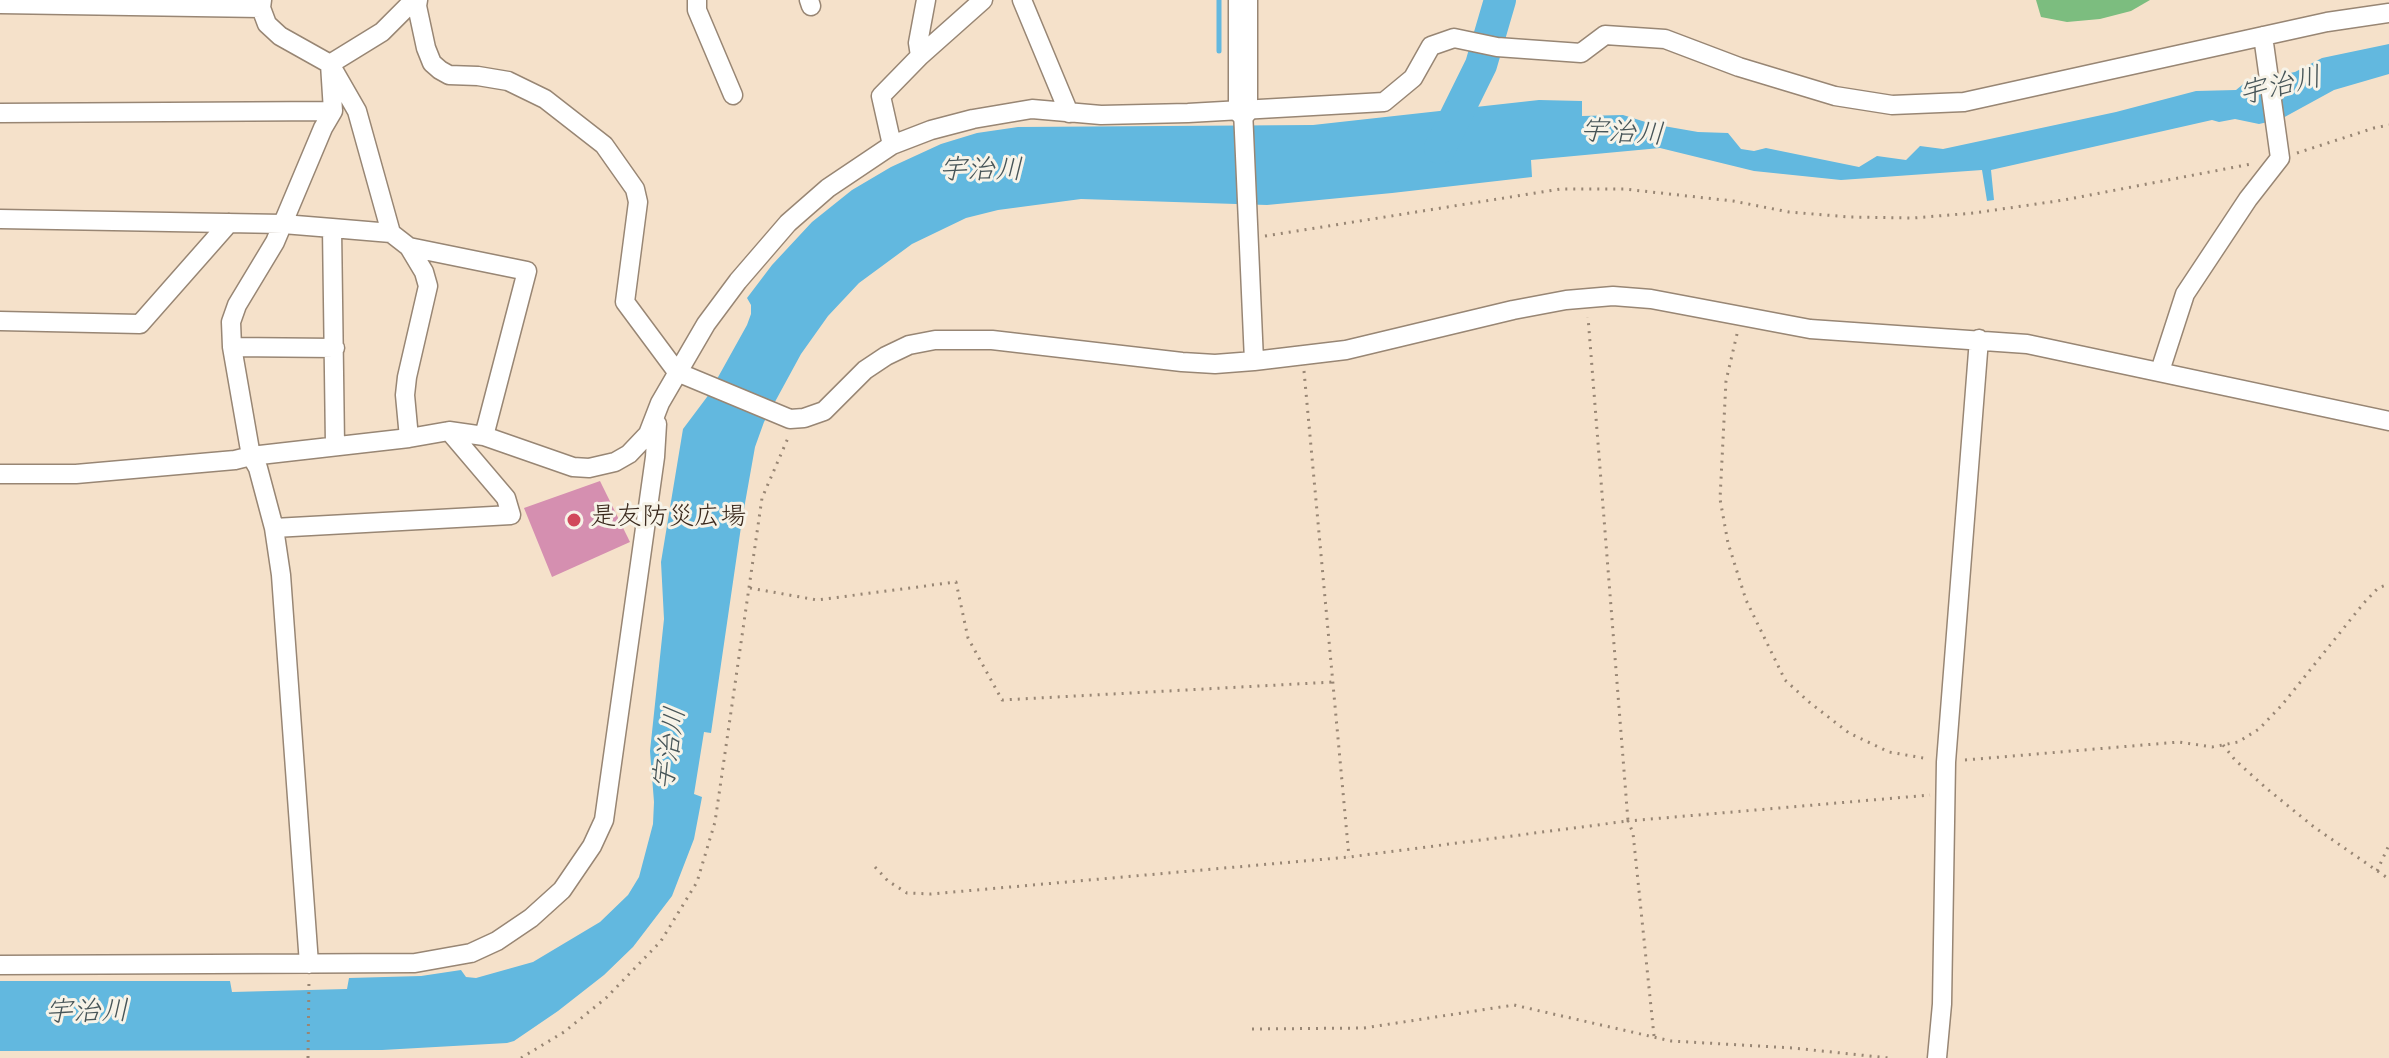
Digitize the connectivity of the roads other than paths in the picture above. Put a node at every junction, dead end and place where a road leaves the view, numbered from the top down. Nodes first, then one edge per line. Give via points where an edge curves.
1 (416, 0) edge
2 (697, 0) edge
3 (926, 0) edge
4 (983, 0) edge
5 (1022, 0) edge
6 (1243, 0) edge
7 (23, 2) edge
8 (0, 4) edge
9 (261, 4) edge
10 (2389, 13) edge
11 (2263, 40) junction
12 (920, 56) junction
13 (330, 64) junction
14 (733, 95) dead end
15 (1243, 110) junction
16 (333, 111) junction
17 (0, 113) edge
18 (1069, 113) junction
19 (892, 145) junction
20 (0, 219) edge
21 (229, 223) junction
22 (283, 224) junction
23 (332, 228) junction
24 (391, 233) junction
25 (409, 247) junction
26 (0, 321) edge
27 (1979, 339) junction
28 (232, 347) junction
29 (335, 348) junction
30 (1254, 361) junction
31 (2160, 371) junction
32 (685, 376) junction
33 (660, 403) junction
34 (2389, 421) edge
35 (449, 431) junction
36 (484, 436) junction
37 (409, 438) junction
38 (335, 445) junction
39 (251, 456) junction
40 (0, 474) edge
41 (274, 528) junction
42 (0, 965) edge
43 (309, 968) junction
44 (1937, 1058) edge

1 - 13 street via 382,32
1 - 32 street via 426,48 440,70 508,81 545,99 604,145 635,189 638,202 625,302
2 - 14 street
3 - 12 street
4 - 12 street
5 - 18 street
6 - 15 highway
7 - 8 street
7 - 9 street
9 - 13 street via 267,24 280,36
10 - 11 street via 2327,22
11 - 15 street via 1964,102 1892,105 1835,96 1665,39 1605,35 1581,53 1454,38 1431,46 1413,78 1384,102
11 - 31 street via 2280,155 2185,294
12 - 19 street via 881,96
13 - 16 street
13 - 24 street via 357,111
15 - 18 street
15 - 30 street
16 - 17 street
16 - 22 street
18 - 19 street via 1032,109 973,119
19 - 32 street via 788,223 706,324
20 - 21 street
21 - 22 street
21 - 26 street via 140,324
22 - 23 street
22 - 28 street via 237,305
23 - 24 street
23 - 29 street
24 - 25 street
25 - 36 street via 527,271
25 - 37 street via 428,286 407,377
27 - 30 street via 1839,332 1651,299 1586,297 1346,350
27 - 31 street
27 - 44 street via 1945,794
28 - 29 street
28 - 39 street
29 - 38 street
30 - 32 street via 1182,362 992,340 935,340 886,356 824,411 793,420
31 - 34 street
32 - 33 street
33 - 36 street via 648,434 629,454 589,468 548,460
33 - 43 street via 604,820 592,846 562,890 531,918 471,953 415,963
35 - 36 street
35 - 37 street
35 - 41 street via 506,498 511,515
37 - 38 street
38 - 39 street
39 - 40 street via 76,474
39 - 41 street
41 - 43 street
42 - 43 street

